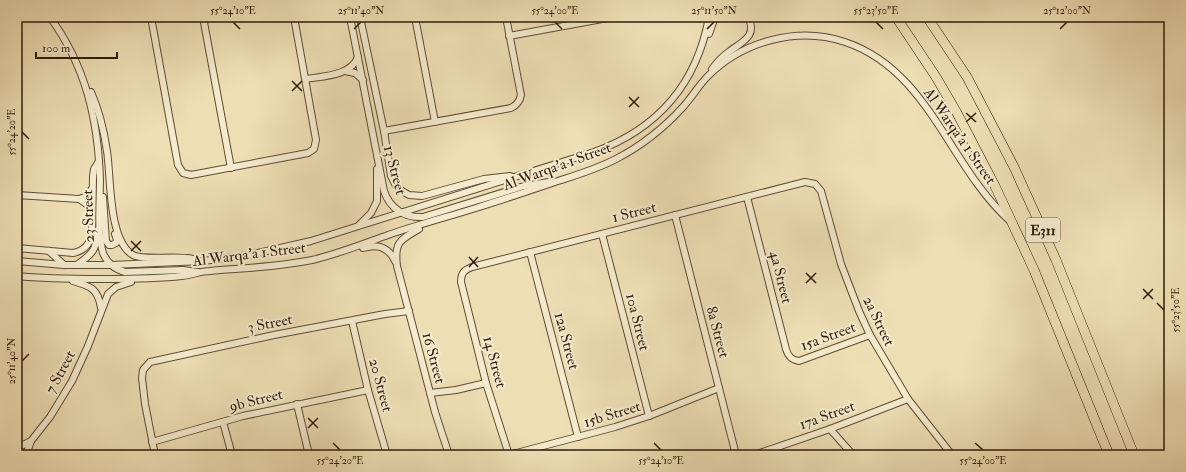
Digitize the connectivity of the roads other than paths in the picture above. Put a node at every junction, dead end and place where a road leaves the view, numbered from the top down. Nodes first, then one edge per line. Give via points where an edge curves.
1 (50, 17) edge
2 (151, 17) edge
3 (203, 17) edge
4 (294, 17) edge
5 (350, 17) edge
6 (360, 17) edge
7 (415, 17) edge
8 (506, 17) edge
9 (613, 17) edge
10 (709, 17) edge
11 (715, 17) edge
12 (748, 17) edge
13 (896, 17) edge
14 (927, 17) edge
15 (510, 36) junction
16 (358, 58) junction
17 (695, 63) junction
18 (345, 71) junction
19 (82, 75) junction
20 (708, 76) junction
21 (306, 79) junction
22 (363, 80) junction
23 (435, 122) junction
24 (384, 131) junction
25 (99, 161) junction
26 (378, 163) junction
27 (231, 168) junction
28 (519, 176) junction
29 (100, 180) junction
30 (557, 182) junction
31 (815, 184) joint
32 (92, 189) junction
33 (17, 195) edge
34 (747, 197) junction
35 (80, 200) junction
36 (112, 207) junction
37 (92, 209) junction
38 (400, 212) junction
39 (675, 215) junction
40 (100, 218) junction
41 (429, 223) junction
42 (1013, 223) junction
43 (358, 226) junction
44 (602, 234) junction
45 (17, 248) edge
46 (49, 251) junction
47 (342, 252) junction
48 (530, 252) junction
49 (17, 261) edge
50 (203, 261) junction
51 (64, 265) junction
52 (78, 265) junction
53 (111, 265) junction
54 (397, 266) junction
55 (200, 272) junction
56 (462, 274) joint
57 (17, 276) edge
58 (66, 279) junction
59 (138, 279) junction
60 (408, 309) junction
61 (102, 310) junction
62 (352, 321) junction
63 (870, 335) junction
64 (794, 360) joint
65 (486, 382) junction
66 (719, 388) junction
67 (368, 390) junction
68 (431, 396) junction
69 (908, 399) junction
70 (297, 404) junction
71 (649, 416) junction
72 (223, 422) junction
73 (830, 428) junction
74 (578, 437) junction
75 (31, 441) junction
76 (152, 442) junction
77 (17, 449) edge
78 (25, 455) edge
79 (154, 455) edge
80 (232, 455) edge
81 (309, 455) edge
82 (387, 455) edge
83 (449, 455) edge
84 (509, 455) edge
85 (736, 455) edge
86 (757, 455) edge
87 (853, 455) edge
88 (952, 455) edge
89 (1109, 455) edge
90 (1134, 455) edge

1 - 19 street, 23 Street via 69,47
2 - 27 street via 179,169 190,175
3 - 27 street
4 - 21 street
5 - 16 street, 13 Street
6 - 24 street, 13 Street
7 - 23 street
8 - 15 street
9 - 15 street
10 - 17 street, Al Warqa'a 1 Street
11 - 17 street via 705,46
12 - 20 street via 751,27 748,38 722,58
13 - 42 highway, E311 via 957,112
14 - 90 highway, E311 via 966,77 1014,167 1056,260
15 - 23 street via 521,95 518,102 511,108
16 - 18 street via 353,66
16 - 22 street, 13 Street
17 - 28 street, Al Warqa'a 1 Street via 680,90 666,106 650,122 632,134 604,149
18 - 21 street
18 - 22 street via 355,73
19 - 25 street, 23 Street via 95,122
19 - 36 street, 23 Street via 96,105 105,139
20 - 30 street, Al Warqa'a 1 Street via 673,118 645,142 603,165
20 - 42 street, Al Warqa'a 1 Street via 747,49 782,38 820,36 858,46 892,69 915,94 932,114 980,189
21 - 27 street via 316,140 314,149 308,153
22 - 26 street, 13 Street
23 - 24 street
24 - 28 street, 13 Street via 392,179 399,189 409,195 422,196 484,179
25 - 29 street, 23 Street
25 - 32 street via 93,173
26 - 38 street, 13 Street via 385,195 391,205
26 - 43 street via 377,201 371,213
28 - 38 street, Al Warqa'a 1 Street
29 - 36 street via 106,241 112,246 117,240 112,224
29 - 40 street, 23 Street
30 - 38 street, 13 Street via 524,186 423,217
30 - 41 street, Al Warqa'a 1 Street
31 - 34 street, 1 Street via 805,182
31 - 63 street, 2a Street via 821,191 843,270
32 - 35 street
32 - 37 street
33 - 35 street
34 - 39 street, 1 Street
34 - 64 street, 4a Street via 786,349 790,358
35 - 37 street
36 - 50 street, 23 Street via 122,243 132,255 143,258 183,257
37 - 46 street via 92,234 85,248 73,253
38 - 43 street, Al Warqa'a 1 Street
39 - 44 street, 1 Street
39 - 66 street, 8a Street
40 - 52 street via 94,250
40 - 53 street, 23 Street via 102,247
41 - 47 street, Al Warqa'a 1 Street
41 - 54 street, 16 Street via 399,242 396,252
42 - 89 highway, E311
43 - 50 street, Al Warqa'a 1 Street via 282,248
44 - 48 street, 1 Street
44 - 71 street, 10a Street
45 - 46 street
46 - 51 street
47 - 54 street, 16 Street via 379,246 390,252
47 - 55 street, Al Warqa'a 1 Street via 266,267
48 - 56 street, 1 Street via 472,267 464,270
48 - 74 street, 12a Street
49 - 51 street, Al Warqa'a 1 Street
50 - 53 street, Al Warqa'a 1 Street
51 - 52 street, Al Warqa'a 1 Street
52 - 53 street, Al Warqa'a 1 Street
53 - 55 street via 125,272
54 - 60 street, 16 Street
55 - 59 street, Al Warqa'a 1 Street via 184,276
56 - 65 street, 14 Street via 461,282
57 - 58 street, Al Warqa'a 1 Street
58 - 59 street, Al Warqa'a 1 Street
58 - 61 street via 92,288 98,296
59 - 61 street, 7 Street via 113,289 106,297
60 - 62 street, 3 Street
60 - 68 street, 16 Street
61 - 75 street, 7 Street via 72,381 50,417
62 - 67 street, 20 Street
62 - 76 street, 3 Street via 150,362 144,368 142,376
63 - 64 street, 15a Street via 804,359
63 - 69 street, 2a Street
65 - 68 street
65 - 84 street, 14 Street
66 - 71 street, 15b Street
66 - 85 street, 8a Street
67 - 70 street, 9b Street
67 - 82 street, 20 Street
68 - 83 street, 16 Street
69 - 73 street, 17a Street
69 - 88 street, 2a Street
70 - 72 street, 9b Street
70 - 81 street
71 - 74 street, 15b Street
72 - 76 street, 9b Street
72 - 80 street
73 - 86 street, 17a Street
73 - 87 street
74 - 84 street, 15b Street
75 - 77 street, 7 Street
75 - 78 street, 7 Street
76 - 79 street
77 - 78 street

